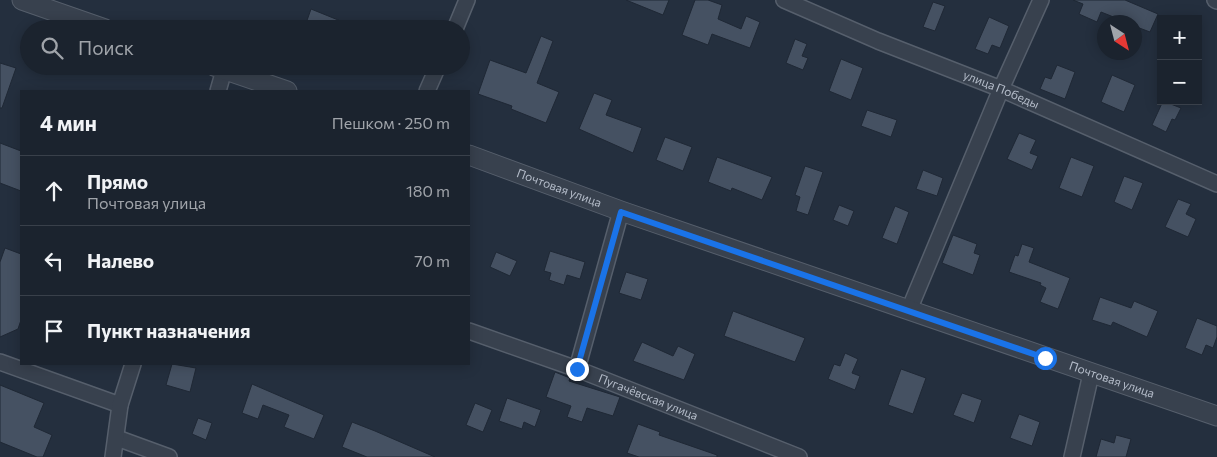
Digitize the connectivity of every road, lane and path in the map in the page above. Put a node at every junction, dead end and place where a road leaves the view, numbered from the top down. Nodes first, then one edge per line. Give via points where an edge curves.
1 (22, 0) edge
2 (467, 0) edge
3 (784, 0) edge
4 (1041, 0) edge
5 (79, 20) edge
6 (459, 20) edge
7 (219, 75) edge
8 (240, 75) edge
9 (434, 75) edge
10 (1001, 89) junction
11 (218, 90) edge
12 (284, 90) edge
13 (428, 90) edge
14 (470, 155) edge
15 (1217, 184) edge
16 (621, 212) junction
17 (909, 310) junction
18 (470, 331) edge
19 (0, 362) edge
20 (133, 365) edge
21 (577, 369) junction
22 (1091, 374) junction
23 (120, 405) junction
24 (1217, 416) edge
25 (117, 438) junction
26 (113, 457) edge
27 (169, 457) edge
28 (799, 457) edge
29 (1072, 457) edge

1 - 5 street
2 - 6 street
3 - 10 street, улица Победы
4 - 10 street
7 - 11 street
8 - 12 street
9 - 13 street
10 - 15 street, улица Победы
10 - 17 street
14 - 16 street, Почтовая улица
16 - 17 street, Почтовая улица
16 - 21 street
17 - 22 street, Почтовая улица
18 - 21 street, Пугачёвская улица
19 - 23 street
20 - 23 street
21 - 28 street, Пугачёвская улица
22 - 24 street, Почтовая улица
22 - 29 street
23 - 25 street
25 - 26 street
25 - 27 street

